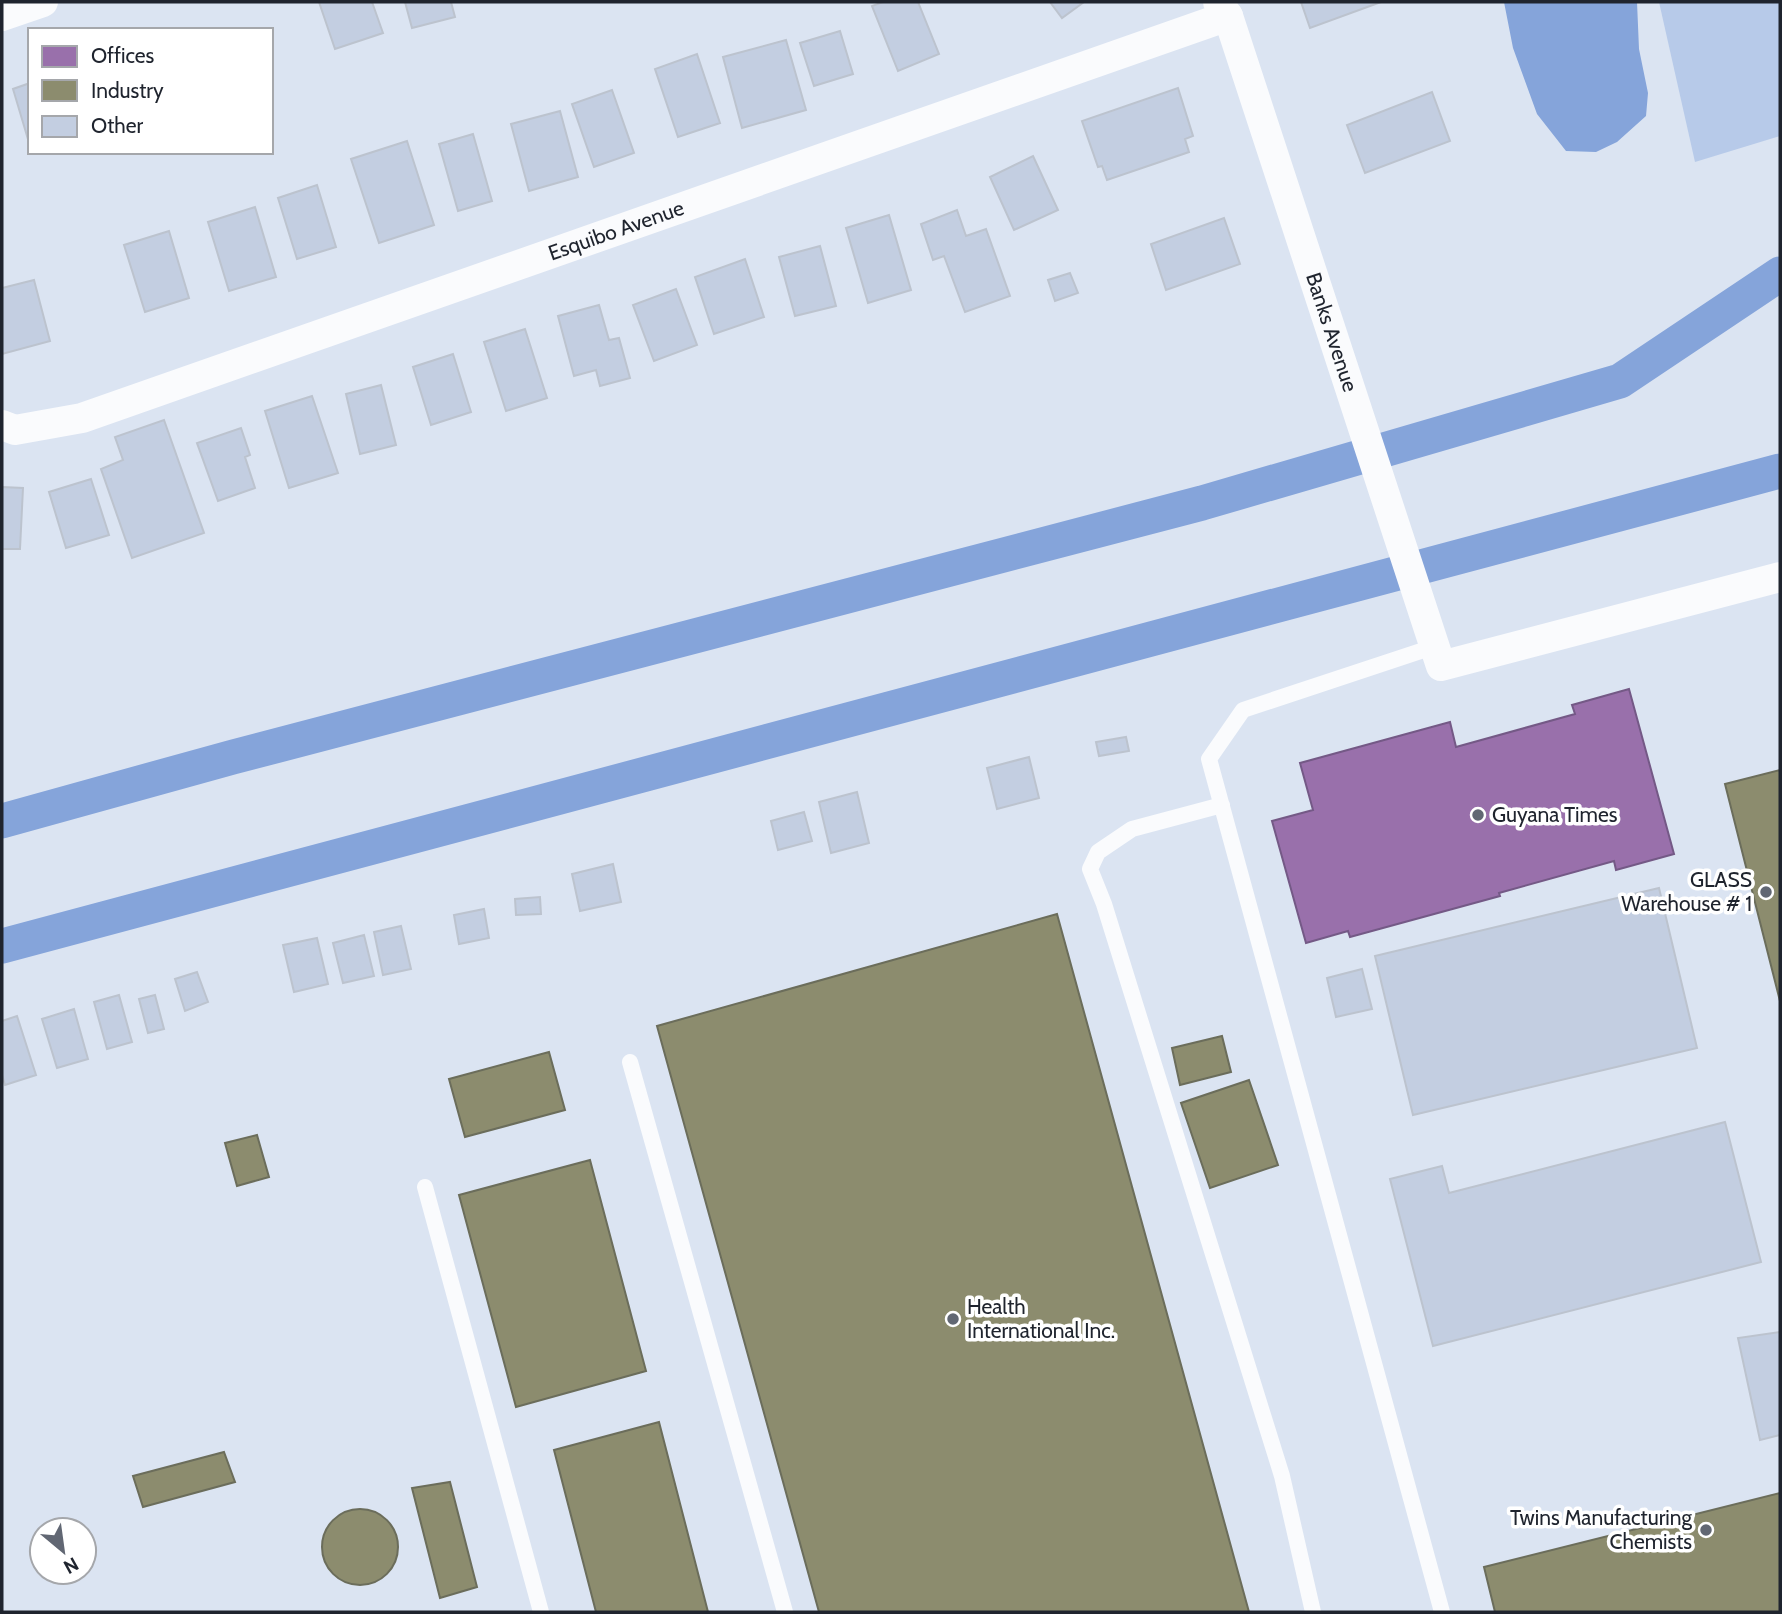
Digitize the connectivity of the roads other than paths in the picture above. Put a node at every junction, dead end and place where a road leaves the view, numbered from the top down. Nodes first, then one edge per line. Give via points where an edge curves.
1 (43, 2) edge
2 (1223, 9) edge
3 (2, 16) edge
4 (2, 425) edge
5 (1780, 577) edge
6 (1437, 656) junction
7 (1222, 805) junction
8 (630, 1062) dead end
9 (425, 1187) dead end
10 (541, 1612) edge
11 (785, 1612) edge
12 (1312, 1612) edge
13 (1442, 1612) edge

1 - 3 street
2 - 4 street, Esquibo Avenue via 82,418 15,430
2 - 6 street, Banks Avenue
5 - 6 street
6 - 7 lane via 1242,710 1209,758
7 - 12 lane via 1132,829 1098,852 1090,869 1282,1476
7 - 13 lane
8 - 11 lane
9 - 10 lane

